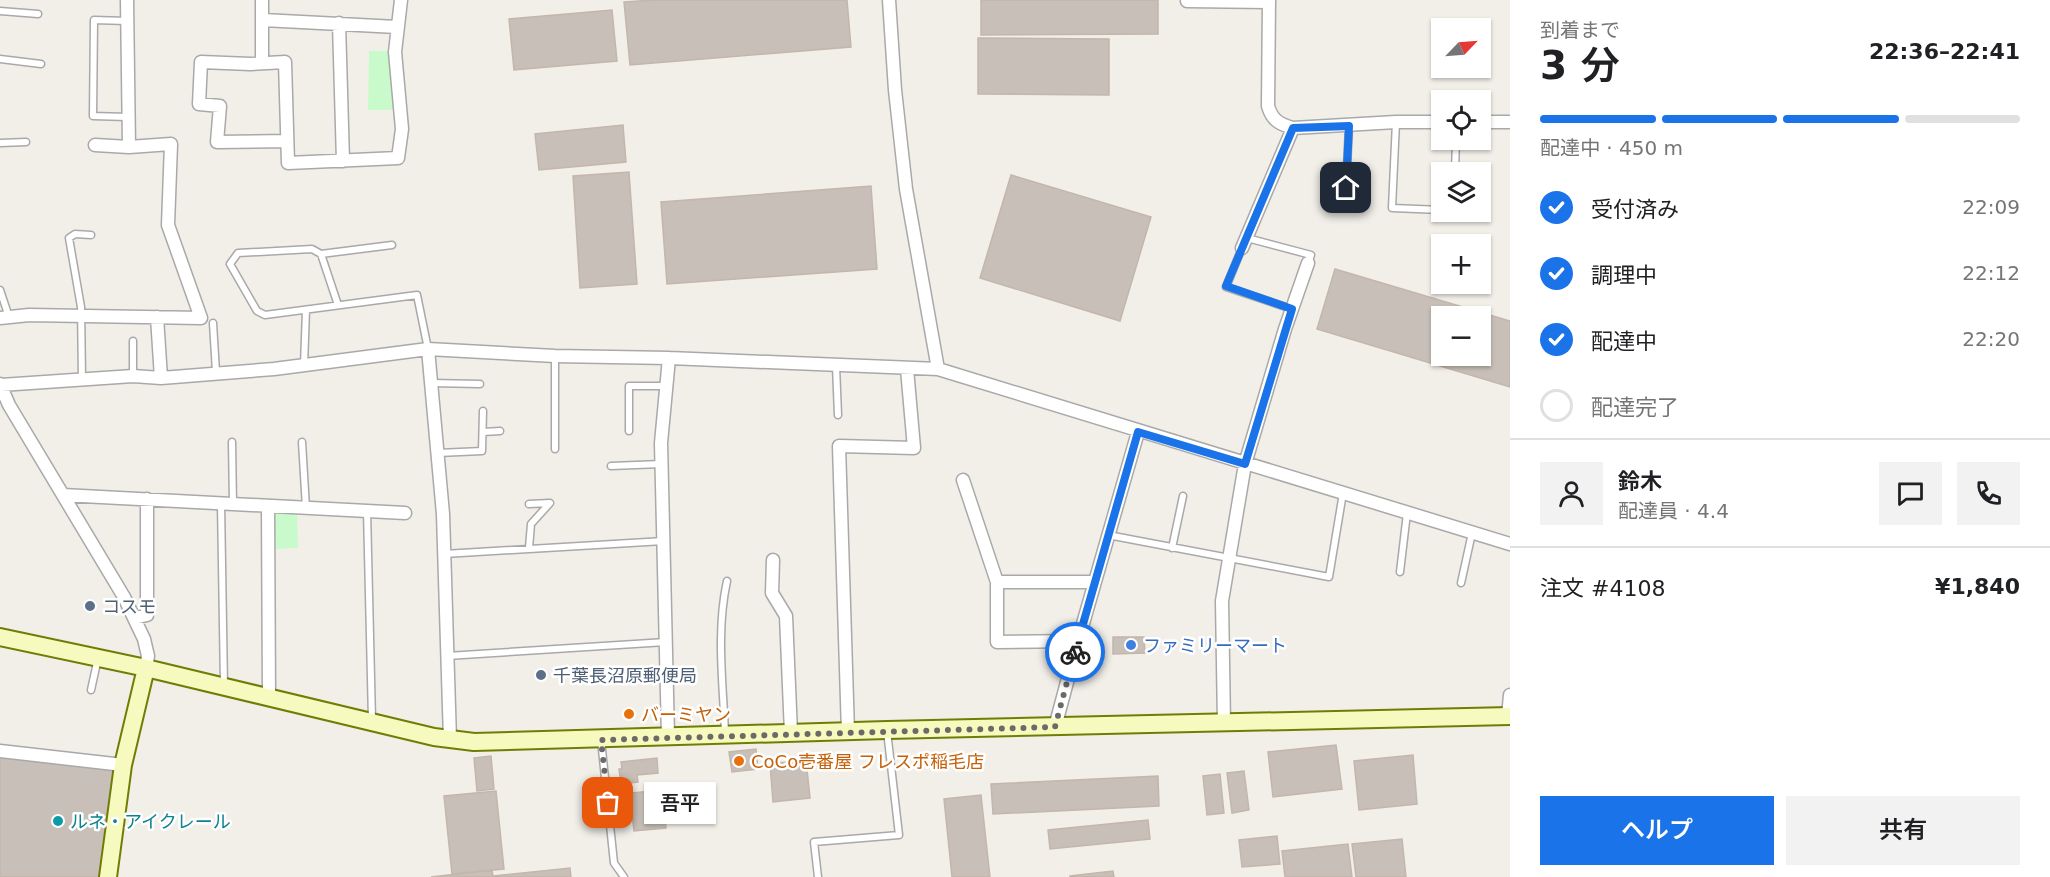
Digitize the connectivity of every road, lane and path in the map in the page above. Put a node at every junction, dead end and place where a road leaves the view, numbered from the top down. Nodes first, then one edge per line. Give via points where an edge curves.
1 (127, 0) edge
2 (262, 0) edge
3 (400, 0) edge
4 (889, 0) edge
5 (1186, 0) edge
6 (1269, 1) edge
7 (0, 11) edge
8 (38, 14) dead end
9 (263, 20) junction
10 (127, 21) junction
11 (339, 23) junction
12 (397, 27) junction
13 (0, 59) edge
14 (262, 63) junction
15 (41, 64) dead end
16 (128, 117) junction
17 (1396, 122) junction
18 (1431, 122) edge
19 (1491, 122) edge
20 (1510, 122) edge
21 (1349, 126) junction
22 (1293, 128) junction
23 (286, 141) junction
24 (26, 142) dead end
25 (0, 143) edge
26 (95, 145) dead end
27 (129, 147) junction
28 (344, 160) junction
29 (1346, 188) dead end
30 (1431, 210) edge
31 (91, 235) dead end
32 (1244, 243) junction
33 (392, 245) dead end
34 (321, 254) junction
35 (1308, 263) joint
36 (0, 290) edge
37 (338, 305) junction
38 (1292, 309) junction
39 (306, 310) junction
40 (81, 316) junction
41 (4, 317) edge
42 (157, 317) junction
43 (213, 323) dead end
44 (133, 341) dead end
45 (428, 349) junction
46 (555, 356) junction
47 (669, 358) junction
48 (304, 365) junction
49 (836, 366) junction
50 (907, 369) junction
51 (938, 369) junction
52 (216, 372) junction
53 (134, 376) junction
54 (161, 378) junction
55 (82, 379) junction
56 (431, 383) junction
57 (0, 384) edge
58 (480, 384) dead end
59 (666, 386) junction
60 (483, 411) dead end
61 (838, 415) dead end
62 (500, 431) dead end
63 (629, 431) dead end
64 (483, 432) junction
65 (1138, 432) junction
66 (232, 442) dead end
67 (302, 442) dead end
68 (555, 449) dead end
69 (437, 453) junction
70 (662, 464) junction
71 (1245, 464) junction
72 (611, 466) dead end
73 (963, 480) dead end
74 (1343, 492) junction
75 (63, 495) junction
76 (1183, 496) dead end
77 (147, 500) junction
78 (227, 504) junction
79 (529, 504) dead end
80 (268, 506) junction
81 (306, 508) junction
82 (367, 511) junction
83 (1407, 512) junction
84 (405, 513) dead end
85 (1472, 532) junction
86 (1108, 536) junction
87 (664, 541) junction
88 (1510, 544) edge
89 (529, 548) junction
90 (1172, 548) junction
91 (443, 554) junction
92 (1229, 559) junction
93 (773, 560) dead end
94 (1400, 572) dead end
95 (727, 581) dead end
96 (997, 582) junction
97 (1095, 582) junction
98 (1461, 583) dead end
99 (134, 618) junction
100 (0, 637) edge
101 (1078, 640) junction
102 (666, 642) junction
103 (447, 656) junction
104 (98, 657) junction
105 (146, 668) junction
106 (224, 687) junction
107 (91, 690) dead end
108 (1510, 695) edge
109 (269, 697) junction
110 (1509, 716) edge
111 (372, 721) junction
112 (1224, 724) junction
113 (1055, 727) junction
114 (887, 730) junction
115 (848, 732) junction
116 (791, 733) junction
117 (725, 735) junction
118 (668, 736) junction
119 (450, 740) junction
120 (601, 740) junction
121 (0, 751) edge
122 (123, 765) junction
123 (108, 877) edge
124 (624, 877) edge
125 (818, 877) edge

1 - 10 street
2 - 9 street
3 - 12 street
4 - 51 street via 906,189
5 - 6 street
6 - 22 street via 1268,106 1270,116
7 - 8 lane
9 - 11 street
9 - 14 street
10 - 16 street
10 - 16 lane via 94,20 93,116
11 - 12 street
11 - 28 street
12 - 28 street via 395,52 402,129 398,158
13 - 15 lane
14 - 23 street via 285,62
14 - 23 street via 201,62 199,104 220,106 217,142
16 - 27 street
17 - 18 street
17 - 21 street
17 - 30 lane via 1392,208
19 - 20 street
21 - 22 street
21 - 29 lane
22 - 32 street
23 - 28 street via 288,163
24 - 25 lane
26 - 27 street
27 - 42 street via 171,144 168,225 201,318
31 - 40 lane via 75,234 69,238
32 - 35 lane via 1311,255
32 - 38 lane via 1226,286
33 - 34 lane
34 - 37 lane
34 - 39 lane via 312,249 238,253 230,264 257,312 265,315
35 - 38 street
36 - 41 lane
37 - 39 lane
37 - 45 lane via 417,294
38 - 71 street
39 - 48 lane
40 - 41 street
40 - 42 street
40 - 55 lane
42 - 54 street
43 - 52 lane
44 - 53 lane
45 - 46 street
45 - 48 street
45 - 56 street
46 - 47 street
46 - 68 lane
47 - 49 street
47 - 59 street
48 - 52 street
49 - 50 street
49 - 61 lane
50 - 51 street
50 - 115 street via 914,448 839,446
51 - 65 street
52 - 54 street
53 - 54 street
53 - 55 street
55 - 57 street
56 - 58 lane
56 - 69 street
57 - 75 street
59 - 63 lane via 629,386
59 - 70 street
60 - 64 lane
62 - 64 lane
64 - 69 lane via 482,451
65 - 71 street
65 - 86 street
66 - 78 lane
67 - 81 lane
69 - 91 street
70 - 72 lane
70 - 87 street
71 - 74 street
71 - 92 street
73 - 96 street
74 - 83 street
74 - 92 lane via 1329,577
75 - 77 street
75 - 99 street
76 - 90 lane
77 - 78 street
77 - 99 street via 147,615
78 - 80 street
78 - 106 lane
79 - 89 lane via 550,503 531,524
80 - 81 street
80 - 109 street
81 - 82 street
82 - 84 street
82 - 111 lane
83 - 85 street
83 - 94 lane
85 - 88 street
85 - 98 lane
86 - 90 lane
86 - 97 street
87 - 89 lane
87 - 102 street
89 - 91 lane
90 - 92 lane
91 - 103 street
92 - 112 street via 1222,601
93 - 116 street via 772,593 786,616
95 - 117 lane via 720,625
96 - 97 street
96 - 101 street via 998,642
97 - 101 street
99 - 105 street via 144,639
100 - 104 street
101 - 113 street
102 - 103 lane
102 - 118 street
103 - 119 street
104 - 105 street
104 - 107 lane
105 - 106 street
105 - 122 street
106 - 109 street
108 - 110 street
109 - 111 street
110 - 112 street
111 - 119 street
112 - 113 street
113 - 114 street
114 - 115 street
114 - 125 lane via 899,835 814,842
115 - 116 street
116 - 117 street
117 - 118 street
118 - 120 street
119 - 120 street
120 - 124 lane via 614,863
121 - 122 street
122 - 123 street

